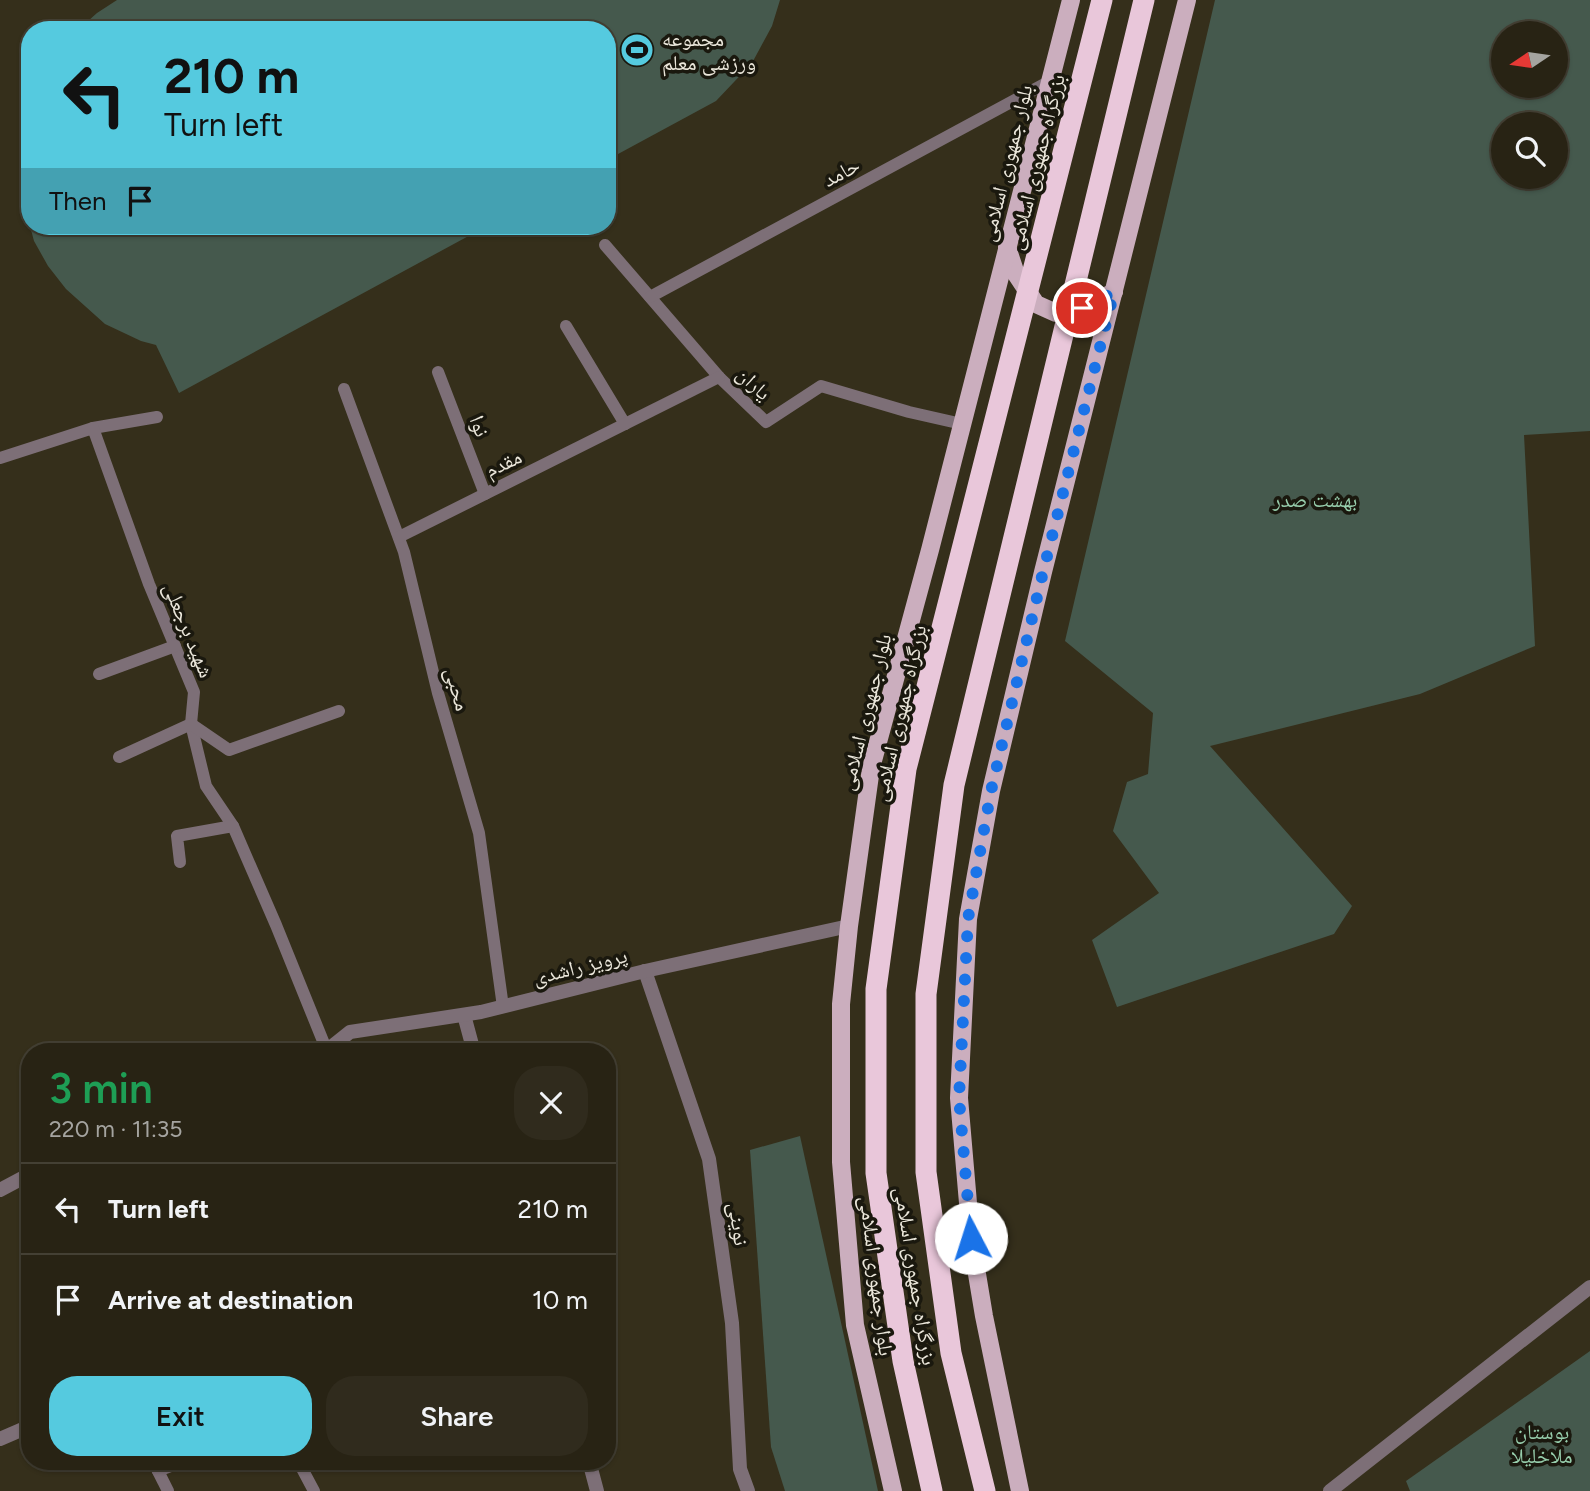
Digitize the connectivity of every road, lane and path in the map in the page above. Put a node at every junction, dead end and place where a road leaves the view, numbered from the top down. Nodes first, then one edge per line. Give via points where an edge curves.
1 (1071, 0) edge
2 (1102, 0) edge
3 (1144, 0) edge
4 (1186, 0) edge
5 (1050, 81) junction
6 (605, 244) dead end
7 (1007, 247) junction
8 (1114, 292) junction
9 (650, 297) junction
10 (566, 326) dead end
11 (438, 372) dead end
12 (719, 377) junction
13 (344, 389) dead end
14 (157, 417) dead end
15 (625, 424) junction
16 (962, 424) junction
17 (93, 428) junction
18 (0, 458) edge
19 (485, 494) junction
20 (398, 537) junction
21 (175, 646) junction
22 (100, 674) dead end
23 (339, 711) dead end
24 (191, 724) junction
25 (119, 757) dead end
26 (233, 826) junction
27 (180, 862) dead end
28 (849, 926) junction
29 (645, 971) junction
30 (503, 1007) junction
31 (464, 1015) junction
32 (323, 1043) edge
33 (336, 1043) edge
34 (472, 1043) edge
35 (21, 1179) edge
36 (0, 1191) edge
37 (1590, 1287) edge
38 (21, 1430) edge
39 (0, 1439) edge
40 (157, 1470) edge
41 (303, 1470) edge
42 (591, 1470) edge
43 (168, 1491) edge
44 (314, 1491) edge
45 (597, 1491) edge
46 (748, 1491) edge
47 (893, 1491) edge
48 (932, 1491) edge
49 (985, 1491) edge
50 (1020, 1491) edge
51 (1330, 1491) edge

1 - 5 main road, بلوار جمهوری اسلامی
2 - 48 highway, بزرگراه جمهوری اسلامی, bridge via 906,769 876,989 876,1173 903,1361
3 - 49 highway, بزرگراه جمهوری اسلامی, bridge via 954,785 926,994 926,1172 951,1353
4 - 8 main road
5 - 7 main road, بلوار جمهوری اسلامی
5 - 9 lane, حامد
6 - 9 lane, یاران
7 - 8 main road via 1016,274 1036,304 1056,313 1082,308
7 - 16 main road, بلوار جمهوری اسلامی
8 - 50 main road via 991,791 968,919 959,1098 971,1238
9 - 12 lane, یاران
10 - 15 lane
11 - 19 lane, نوا
12 - 15 lane, مقدم
12 - 16 lane, یاران via 766,422 821,386
13 - 20 lane, محبی
14 - 17 lane
15 - 19 lane, مقدم
16 - 28 main road, بلوار جمهوری اسلامی via 871,768
17 - 18 lane
17 - 21 lane, شهید برجعلی
19 - 20 lane, مقدم
20 - 30 lane, محبی via 479,833
21 - 22 lane
21 - 24 lane, شهید برجعلی via 194,692
23 - 24 lane via 229,750
24 - 25 lane
24 - 26 lane, شهید برجعلی via 206,786
26 - 27 lane via 177,836
26 - 32 lane, شهید برجعلی
28 - 29 street, پرویز راشدی
28 - 47 main road, بلوار جمهوری اسلامی via 841,1004 841,1162 855,1325
29 - 30 street, پرویز راشدی
29 - 46 street, نوینی via 709,1159 732,1324 740,1469
30 - 31 street, پرویز راشدی
31 - 33 street, پرویز راشدی via 350,1032
31 - 34 street
35 - 36 street
37 - 51 street
38 - 39 street
40 - 43 lane
41 - 44 lane
42 - 45 street

